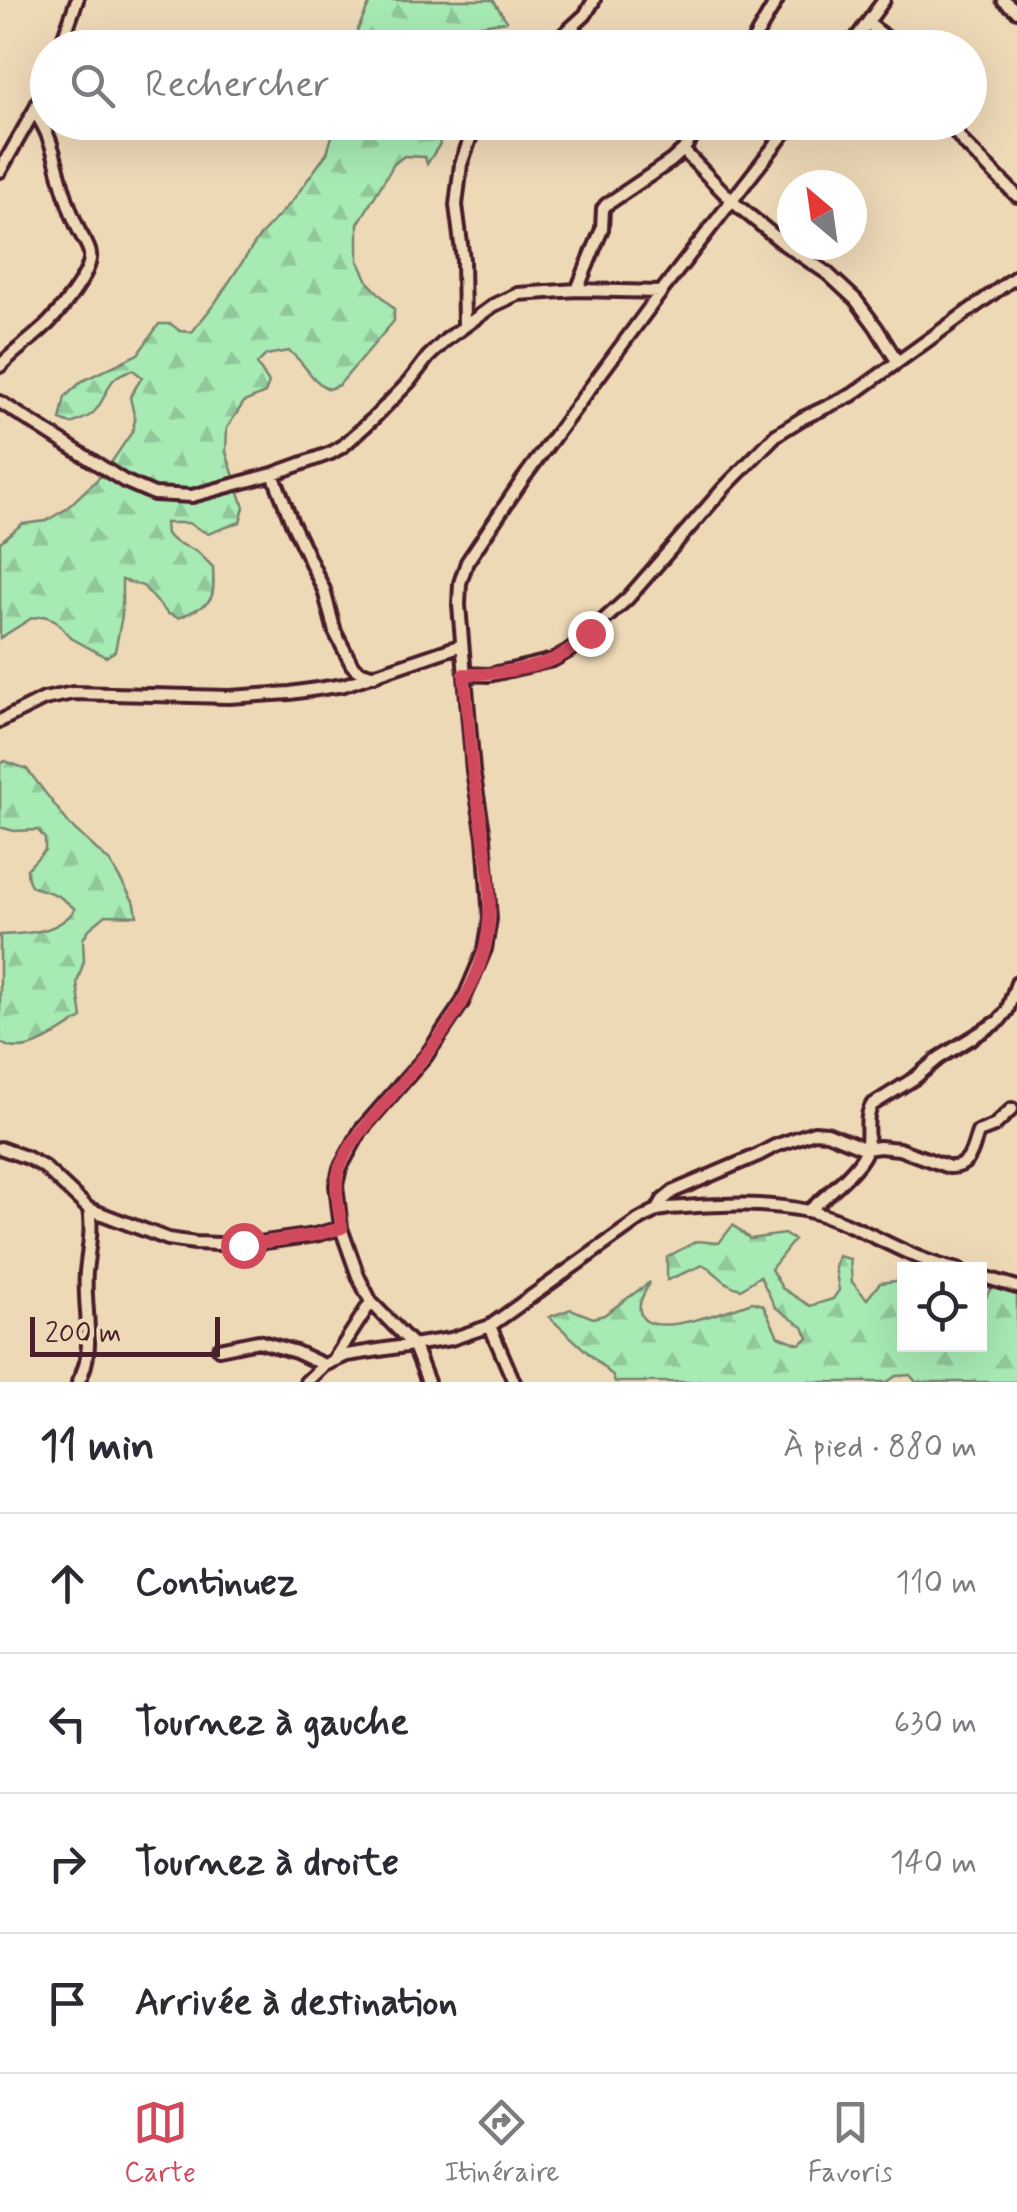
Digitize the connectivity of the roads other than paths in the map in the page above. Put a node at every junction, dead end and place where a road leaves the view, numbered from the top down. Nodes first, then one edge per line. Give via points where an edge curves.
1 (76, 0) edge
2 (594, 0) edge
3 (777, 0) edge
4 (884, 0) edge
5 (1002, 0) edge
6 (1017, 11) edge
7 (868, 23) junction
8 (66, 30) edge
9 (569, 30) edge
10 (760, 30) edge
11 (863, 30) edge
12 (877, 30) edge
13 (30, 118) edge
14 (51, 140) edge
15 (470, 140) edge
16 (690, 140) edge
17 (780, 140) edge
18 (963, 140) edge
19 (683, 150) junction
20 (0, 172) edge
21 (1017, 196) edge
22 (733, 202) junction
23 (1017, 276) edge
24 (577, 290) junction
25 (661, 292) junction
26 (464, 325) junction
27 (897, 362) junction
28 (0, 366) edge
29 (0, 402) edge
30 (273, 474) junction
31 (462, 645) junction
32 (464, 674) junction
33 (374, 676) junction
34 (0, 721) edge
35 (1017, 983) edge
36 (1012, 1109) dead end
37 (0, 1148) edge
38 (866, 1149) junction
39 (95, 1210) junction
40 (657, 1210) junction
41 (808, 1211) junction
42 (342, 1228) junction
43 (931, 1262) edge
44 (987, 1278) edge
45 (1017, 1288) edge
46 (371, 1302) junction
47 (490, 1326) junction
48 (414, 1346) junction
49 (219, 1349) dead end
50 (330, 1362) junction
51 (78, 1382) edge
52 (306, 1382) edge
53 (428, 1382) edge
54 (514, 1382) edge

1 - 8 street
2 - 9 street
3 - 10 street
4 - 7 street
5 - 6 street
7 - 11 street
7 - 12 street
13 - 20 street
14 - 28 street via 91,259 62,308
15 - 26 street via 456,205
16 - 19 street
17 - 22 street
18 - 21 street
19 - 22 street
19 - 24 street via 606,205
22 - 25 street
22 - 27 street via 836,280
23 - 27 street
24 - 25 street
24 - 26 street via 518,294
25 - 31 street via 467,562 460,583
26 - 30 street via 343,446
27 - 32 street via 772,439 628,598 572,649 489,675
29 - 30 street via 154,494 192,496
30 - 33 street via 352,665
31 - 32 street
31 - 33 street
32 - 42 street via 484,837 490,920 485,949 462,1003 340,1168
33 - 34 street via 229,697 73,693
35 - 38 street via 999,1021 872,1105
36 - 38 street via 978,1132 969,1159 957,1167 900,1149
37 - 39 street via 44,1167
38 - 40 street via 814,1132 674,1191
38 - 41 street
39 - 42 street via 195,1243 279,1242
39 - 51 street via 86,1274 87,1354
40 - 41 street via 746,1204
40 - 47 street
41 - 43 street
42 - 46 street
44 - 45 street
46 - 48 street
46 - 50 street
47 - 48 street
47 - 54 street
48 - 50 street
48 - 53 street
49 - 50 street via 258,1341
50 - 52 street

